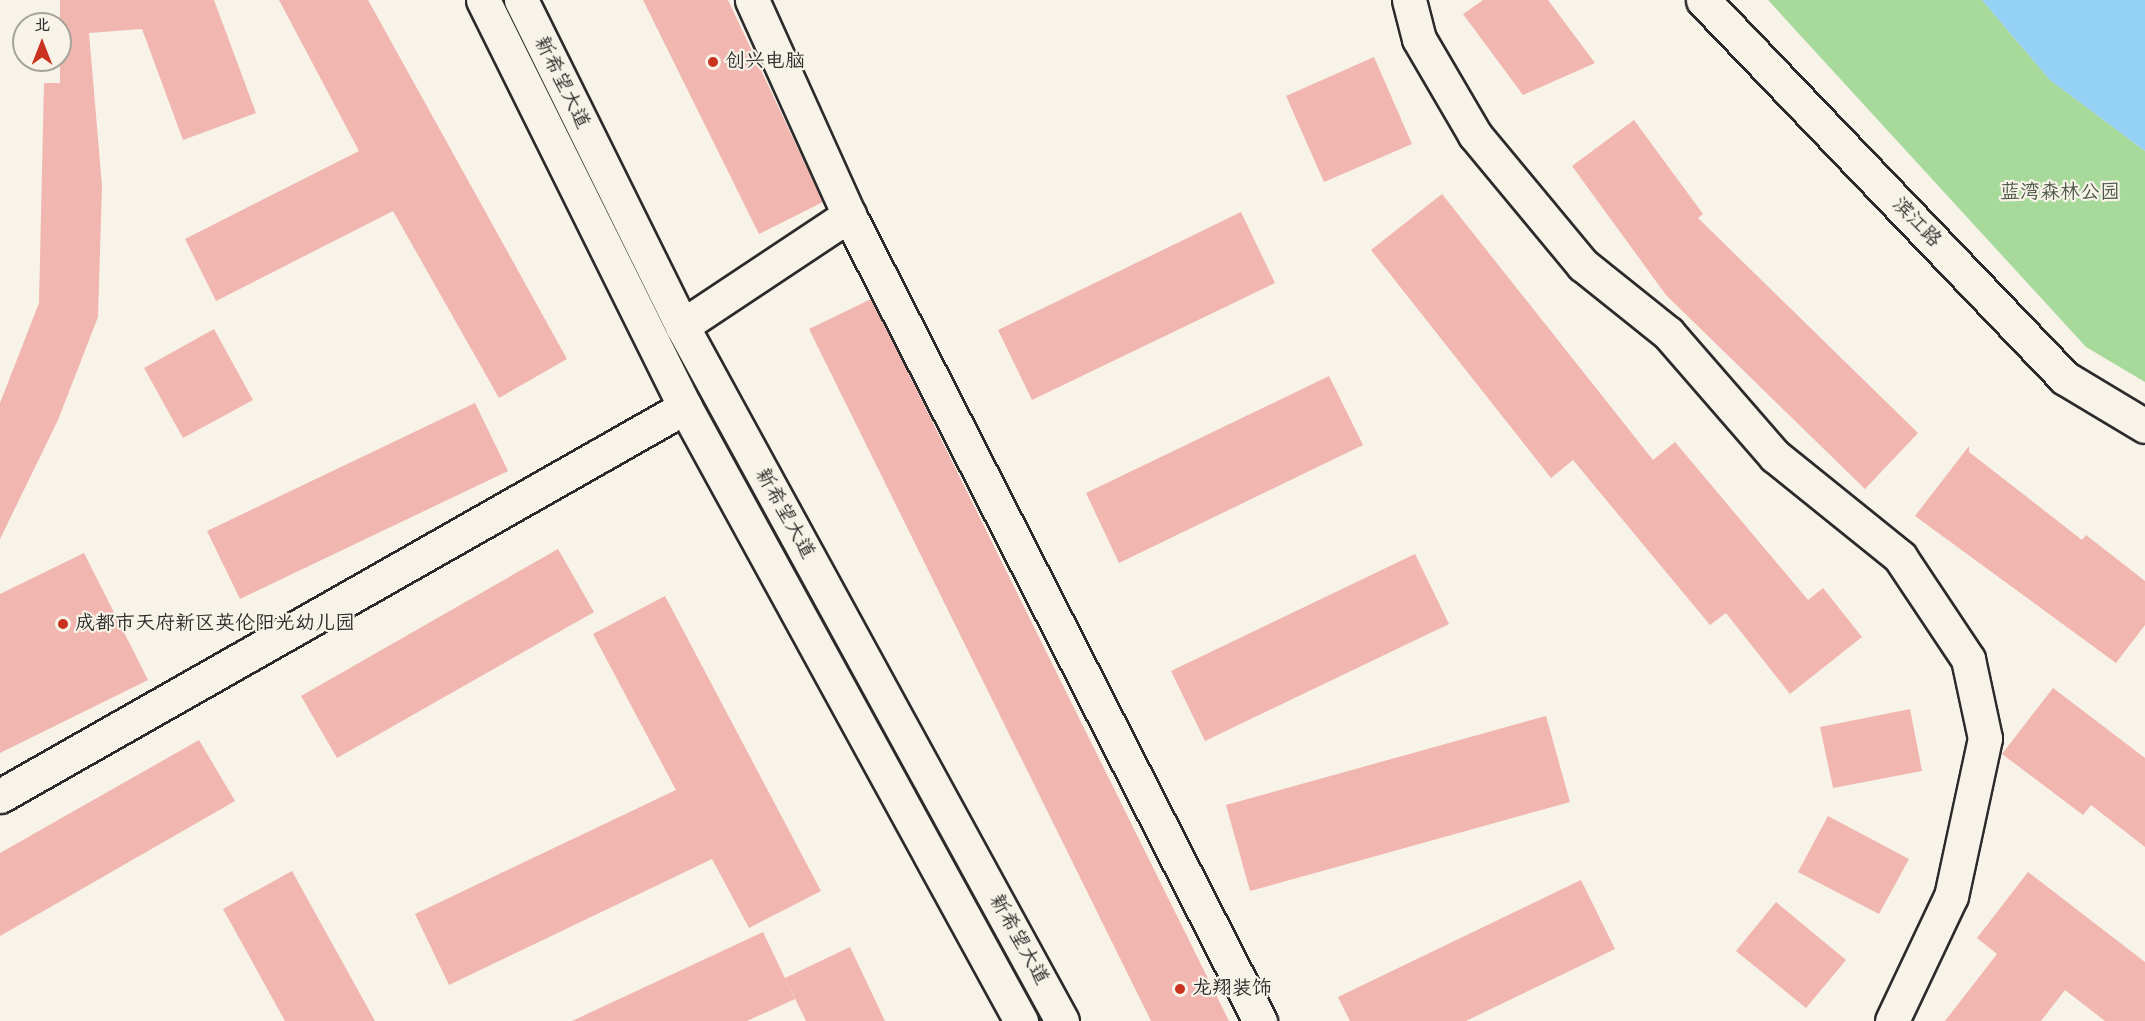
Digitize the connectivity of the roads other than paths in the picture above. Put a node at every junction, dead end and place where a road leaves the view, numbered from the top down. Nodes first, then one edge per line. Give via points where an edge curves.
1 (483, 0) edge
2 (520, 0) edge
3 (752, 0) edge
4 (1409, 0) edge
5 (1703, 0) edge
6 (849, 215) junction
7 (682, 326) junction
8 (685, 408) junction
9 (2145, 426) edge
10 (0, 796) edge
11 (1021, 1021) edge
12 (1062, 1021) edge
13 (1260, 1021) edge
14 (1892, 1021) edge

1 - 8 street
2 - 7 street, 新希望大道
3 - 6 street
4 - 14 street via 1419,39 1475,135 1583,265 1668,333 1775,456 1900,557 1968,659 1984,738 1951,896
5 - 9 street, 滨江路 via 2065,378
6 - 7 street
6 - 13 street
7 - 12 street, 新希望大道
8 - 10 street
8 - 11 street

